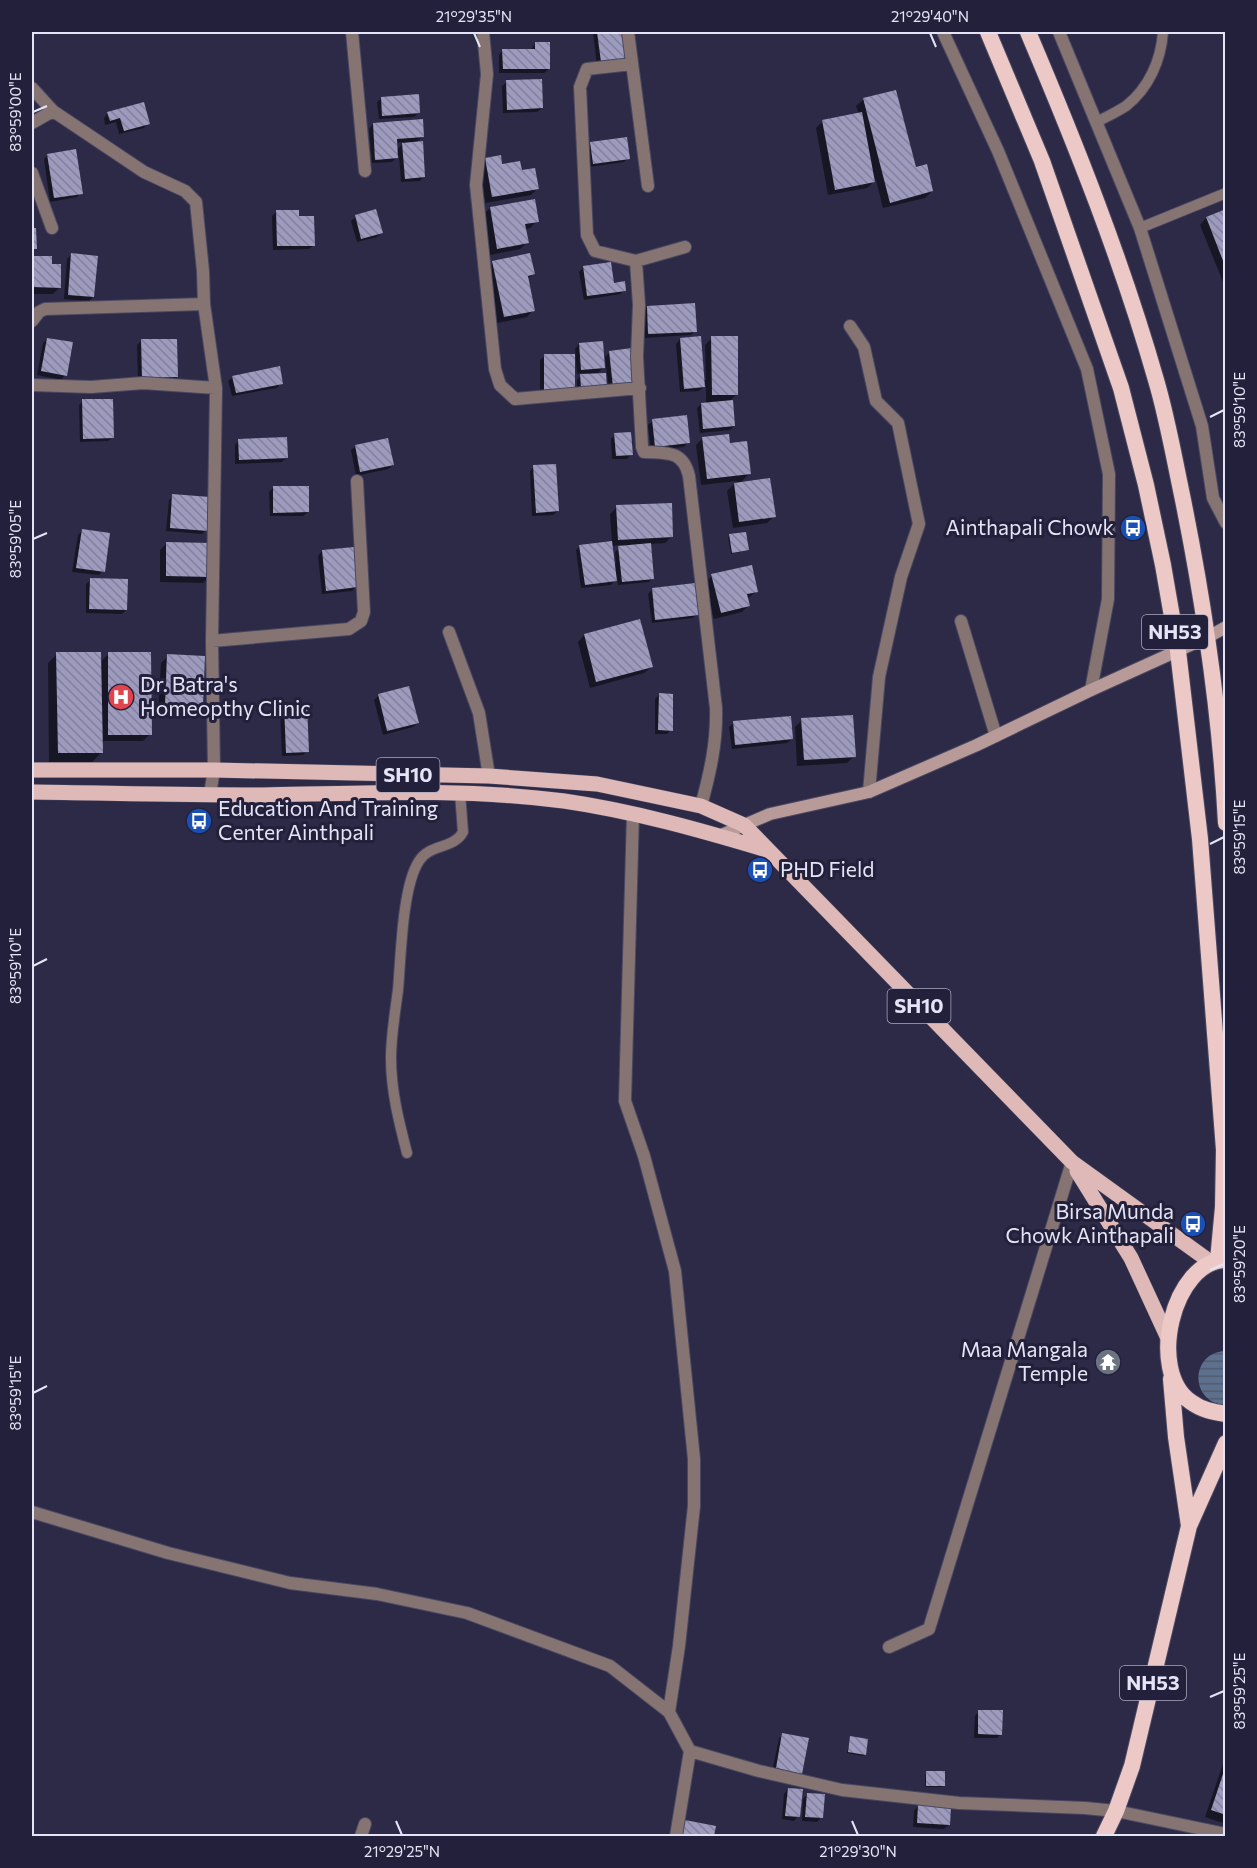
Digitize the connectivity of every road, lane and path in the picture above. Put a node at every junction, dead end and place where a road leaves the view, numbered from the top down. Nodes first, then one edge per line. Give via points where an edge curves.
1 (352, 32) edge
2 (483, 32) edge
3 (628, 32) edge
4 (944, 32) edge
5 (988, 32) edge
6 (1028, 32) edge
7 (1059, 32) edge
8 (1163, 32) edge
9 (632, 64) junction
10 (32, 88) edge
11 (53, 111) junction
12 (1097, 122) junction
13 (32, 123) edge
14 (365, 171) dead end
15 (32, 173) edge
16 (648, 186) dead end
17 (1226, 193) edge
18 (52, 228) dead end
19 (1140, 228) junction
20 (685, 247) dead end
21 (636, 261) junction
22 (204, 304) junction
23 (32, 321) edge
24 (849, 326) dead end
25 (32, 385) edge
26 (216, 388) junction
27 (640, 388) junction
28 (357, 481) dead end
29 (1226, 523) edge
30 (961, 621) dead end
31 (1226, 627) edge
32 (449, 632) dead end
33 (1208, 637) junction
34 (212, 641) junction
35 (1178, 651) junction
36 (1091, 690) junction
37 (996, 736) junction
38 (32, 770) edge
39 (214, 770) junction
40 (489, 776) junction
41 (32, 792) edge
42 (869, 792) junction
43 (210, 794) junction
44 (460, 794) junction
45 (701, 806) junction
46 (633, 813) junction
47 (1225, 821) edge
48 (744, 825) junction
49 (719, 836) junction
50 (767, 849) junction
51 (408, 1152) dead end
52 (1072, 1162) junction
53 (1218, 1261) edge
54 (1167, 1336) junction
55 (1171, 1373) junction
56 (1226, 1414) edge
57 (1226, 1443) edge
58 (32, 1512) edge
59 (1189, 1526) junction
60 (889, 1647) dead end
61 (669, 1712) junction
62 (690, 1751) junction
63 (1116, 1811) junction
64 (365, 1824) dead end
65 (1226, 1834) edge
66 (361, 1836) edge
67 (676, 1836) edge
68 (1104, 1836) edge

1 - 14 street
2 - 27 street via 486,74 476,185 495,369 500,385 515,399
3 - 9 street
4 - 36 street via 998,151 1087,369 1109,474 1108,599
5 - 35 highway, NH53 via 1042,161 1121,388 1151,508
6 - 33 highway, NH53 via 1122,269 1157,382
7 - 12 street
8 - 12 lane via 1154,71 1142,89 1126,105
9 - 16 street
9 - 21 street via 587,69 580,87 587,235 595,251
10 - 11 street
11 - 13 street
11 - 22 street via 144,172 186,190 196,202
12 - 19 street
15 - 18 street
17 - 19 lane
19 - 29 street via 1202,426 1214,498
20 - 21 street
21 - 27 street
22 - 23 street via 45,309
22 - 26 street
24 - 42 street via 864,347 876,401 898,423 919,524 901,577 879,677
25 - 26 street via 91,387 144,383
26 - 34 street
27 - 45 street via 644,452 674,453 686,465 689,476 717,729 713,763
28 - 34 street via 364,612 361,621 349,629
30 - 37 street
31 - 33 main road
32 - 40 street via 479,713
33 - 35 main road
33 - 47 highway, NH53 via 1221,744
34 - 39 street
35 - 36 main road
35 - 53 highway, NH53 via 1200,839 1224,1150
36 - 37 main road
37 - 42 main road
38 - 39 main road, SH10
39 - 40 main road, SH10
39 - 43 street
40 - 45 main road, SH10 via 597,784
41 - 43 main road, SH10
42 - 48 main road via 770,814
43 - 44 main road, SH10
44 - 46 main road, SH10 via 564,801
44 - 51 lane via 463,832 456,841 420,858 408,887 391,1058 396,1109
45 - 48 main road, SH10
46 - 49 main road, SH10
46 - 61 street via 624,1101 644,1156 675,1271 694,1459 694,1506
48 - 49 main road
48 - 50 main road, SH10
49 - 50 main road, SH10
50 - 52 main road, SH10
52 - 53 main road, SH10
52 - 54 main road, SH10 via 1131,1258
52 - 60 street via 929,1629
53 - 54 highway, NH53 via 1190,1280 1172,1315
54 - 55 highway, NH53
55 - 56 highway, NH53 via 1189,1401 1209,1412
55 - 59 highway, NH53
57 - 59 highway, NH53
58 - 61 street via 290,1583 377,1594 467,1613 610,1666
59 - 63 highway, NH53 via 1132,1766
61 - 62 street
62 - 63 street via 842,1790 958,1803
62 - 67 street
63 - 65 street
63 - 68 highway, NH53
64 - 66 street

